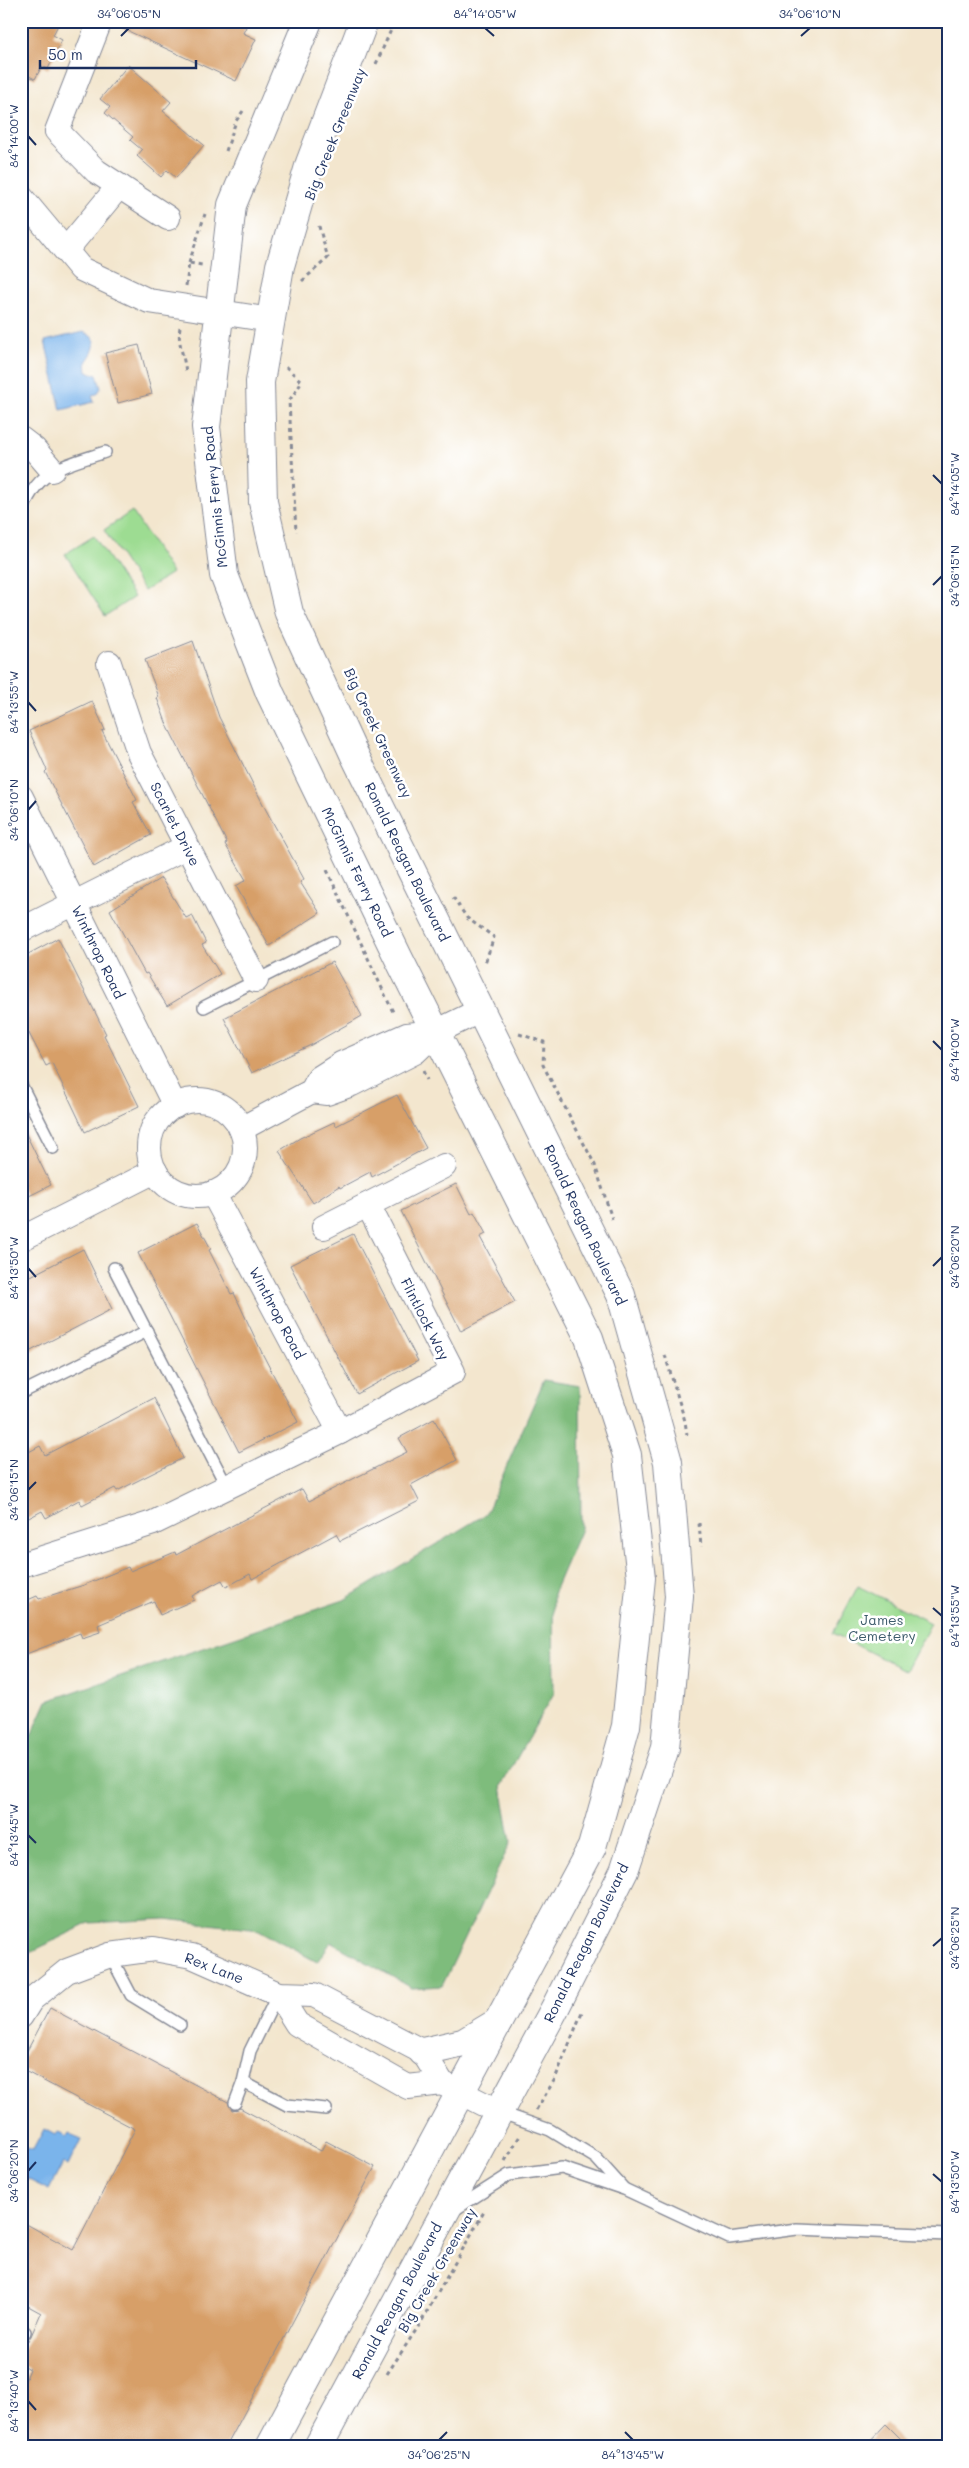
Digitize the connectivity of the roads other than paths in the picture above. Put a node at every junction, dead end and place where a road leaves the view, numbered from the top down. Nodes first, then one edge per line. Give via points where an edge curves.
1 (100, 21) edge
2 (308, 21) edge
3 (364, 21) edge
4 (119, 186) junction
5 (21, 197) edge
6 (168, 218) dead end
7 (66, 250) junction
8 (218, 313) junction
9 (271, 320) junction
10 (21, 440) edge
11 (105, 452) dead end
12 (52, 470) junction
13 (21, 515) edge
14 (109, 663) dead end
15 (21, 798) edge
16 (186, 847) junction
17 (74, 903) junction
18 (21, 930) edge
19 (332, 942) dead end
20 (256, 980) junction
21 (204, 1007) dead end
22 (480, 1010) junction
23 (436, 1032) junction
24 (21, 1085) edge
25 (175, 1106) junction
26 (241, 1128) junction
27 (53, 1148) dead end
28 (444, 1166) dead end
29 (155, 1171) junction
30 (213, 1193) junction
31 (368, 1205) junction
32 (324, 1227) dead end
33 (21, 1239) edge
34 (114, 1268) dead end
35 (147, 1331) junction
36 (21, 1393) edge
37 (340, 1432) junction
38 (227, 1487) junction
39 (21, 1565) edge
40 (110, 1955) junction
41 (278, 1994) junction
42 (21, 2016) edge
43 (499, 2021) junction
44 (180, 2026) dead end
45 (423, 2052) junction
46 (243, 2082) junction
47 (452, 2087) junction
48 (235, 2103) dead end
49 (326, 2109) dead end
50 (498, 2112) junction
51 (624, 2189) junction
52 (442, 2218) junction
53 (948, 2235) edge
54 (270, 2447) edge
55 (318, 2447) edge

1 - 4 street via 56,131 96,171
2 - 8 main road, McGinnis Ferry Road via 232,205
3 - 9 main road, Ronald Reagan Boulevard via 310,163 280,266
4 - 6 street
4 - 7 street
5 - 7 street
7 - 8 street via 81,269 149,301
8 - 9 street
8 - 23 main road, McGinnis Ferry Road via 206,427 224,575 270,693
9 - 22 main road, Ronald Reagan Boulevard via 260,382 263,502 289,613 354,754
10 - 12 street via 34,449
11 - 12 lane
12 - 13 lane via 27,496
14 - 16 street, Scarlet Drive via 140,753
15 - 17 street, Winthrop Road
16 - 17 street
16 - 20 street, Scarlet Drive
17 - 18 street
17 - 25 street, Winthrop Road
19 - 20 lane
20 - 21 lane
22 - 23 street
22 - 50 main road, Ronald Reagan Boulevard via 621,1295 668,1462 679,1596 665,1748 624,1871
23 - 26 street via 415,1052 352,1084 327,1093 312,1090
23 - 43 main road via 590,1338 627,1455 641,1578 626,1726 592,1846
24 - 27 lane
25 - 26 street via 191,1101 215,1104 226,1110
25 - 29 street via 153,1129 149,1154
26 - 30 street via 245,1152 242,1164 228,1185
28 - 31 street
29 - 30 street via 180,1194
29 - 33 street
30 - 37 street, Winthrop Road
31 - 32 street
31 - 37 street, Flintlock Way via 453,1372
34 - 35 lane
35 - 36 lane
35 - 38 lane
37 - 38 street
38 - 39 street via 153,1523
40 - 41 street, Rex Lane via 154,1949 192,1956
40 - 42 street, Rex Lane via 67,1971 31,2000
40 - 44 lane via 131,1995
41 - 45 street, Rex Lane via 314,1995
41 - 46 lane via 250,2051
41 - 47 street via 297,2024 408,2087
43 - 45 main road via 463,2043
43 - 47 main road
45 - 47 street
46 - 48 lane
46 - 49 lane via 287,2105
47 - 50 street
47 - 54 main road
50 - 51 lane via 550,2130 581,2148 596,2158
50 - 52 main road, Ronald Reagan Boulevard
51 - 52 lane via 562,2168 508,2175
51 - 53 lane via 729,2238 797,2229
52 - 55 main road, Ronald Reagan Boulevard

